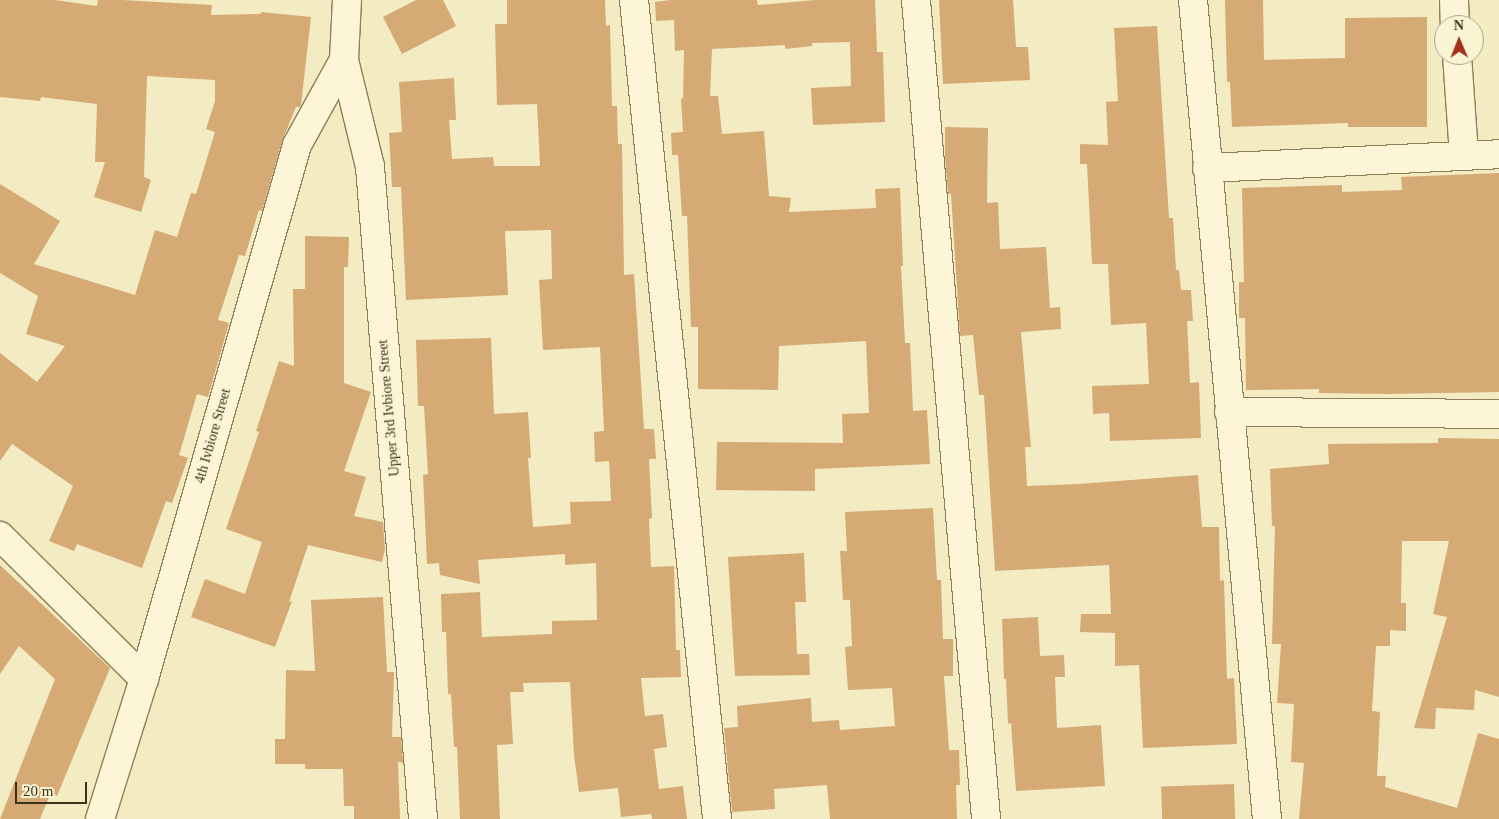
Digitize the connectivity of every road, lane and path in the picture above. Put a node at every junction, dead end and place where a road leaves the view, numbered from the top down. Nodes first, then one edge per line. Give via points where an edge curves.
1 (347, 0) edge
2 (634, 0) edge
3 (916, 0) edge
4 (1193, 0) edge
5 (1454, 0) edge
6 (1455, 15) edge
7 (344, 60) junction
8 (1458, 65) edge
9 (1499, 154) edge
10 (1464, 156) junction
11 (1207, 168) junction
12 (1229, 412) junction
13 (1499, 414) edge
14 (0, 536) edge
15 (144, 679) junction
16 (109, 816) edge
17 (423, 819) edge
18 (717, 819) edge
19 (986, 819) edge
20 (1266, 819) edge

1 - 7 street, Upper 3rd Ivbiore Street
2 - 18 street
3 - 19 street
4 - 11 street
5 - 6 street
7 - 15 street, 4th Ivbiore Street via 297,145
7 - 17 street, Upper 3rd Ivbiore Street via 370,167
8 - 10 street
9 - 10 street
10 - 11 street
11 - 12 street
12 - 13 street
12 - 20 street
14 - 15 street
15 - 16 street, 4th Ivbiore Street

